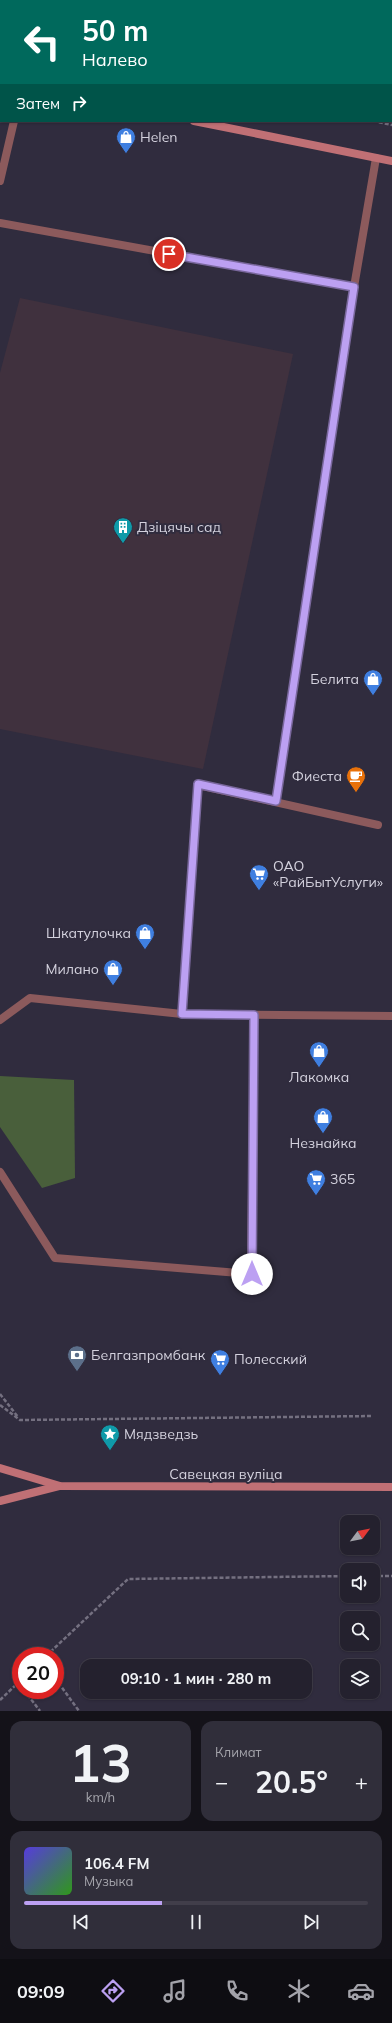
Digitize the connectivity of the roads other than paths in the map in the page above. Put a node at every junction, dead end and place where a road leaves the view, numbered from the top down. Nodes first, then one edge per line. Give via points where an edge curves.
1 (14, 122) edge
2 (199, 122) edge
3 (376, 158) junction
4 (392, 161) edge
5 (0, 181) edge
6 (0, 223) edge
7 (354, 287) junction
8 (276, 801) junction
9 (378, 825) dead end
10 (182, 1014) junction
11 (254, 1015) junction
12 (392, 1016) edge
13 (0, 1020) edge
14 (0, 1172) edge
15 (0, 1468) edge
16 (60, 1486) junction
17 (392, 1487) edge
18 (0, 1502) edge

1 - 5 lane
2 - 3 main road
3 - 4 main road
3 - 7 lane
6 - 7 lane
7 - 8 lane
8 - 9 lane
8 - 10 lane via 198,784
10 - 11 lane
10 - 13 lane via 30,998
11 - 12 lane
11 - 14 lane via 252,1274 55,1258
15 - 16 main road, Савецкая вуліца
16 - 17 main road, Савецкая вуліца
16 - 18 main road, Савецкая вуліца

